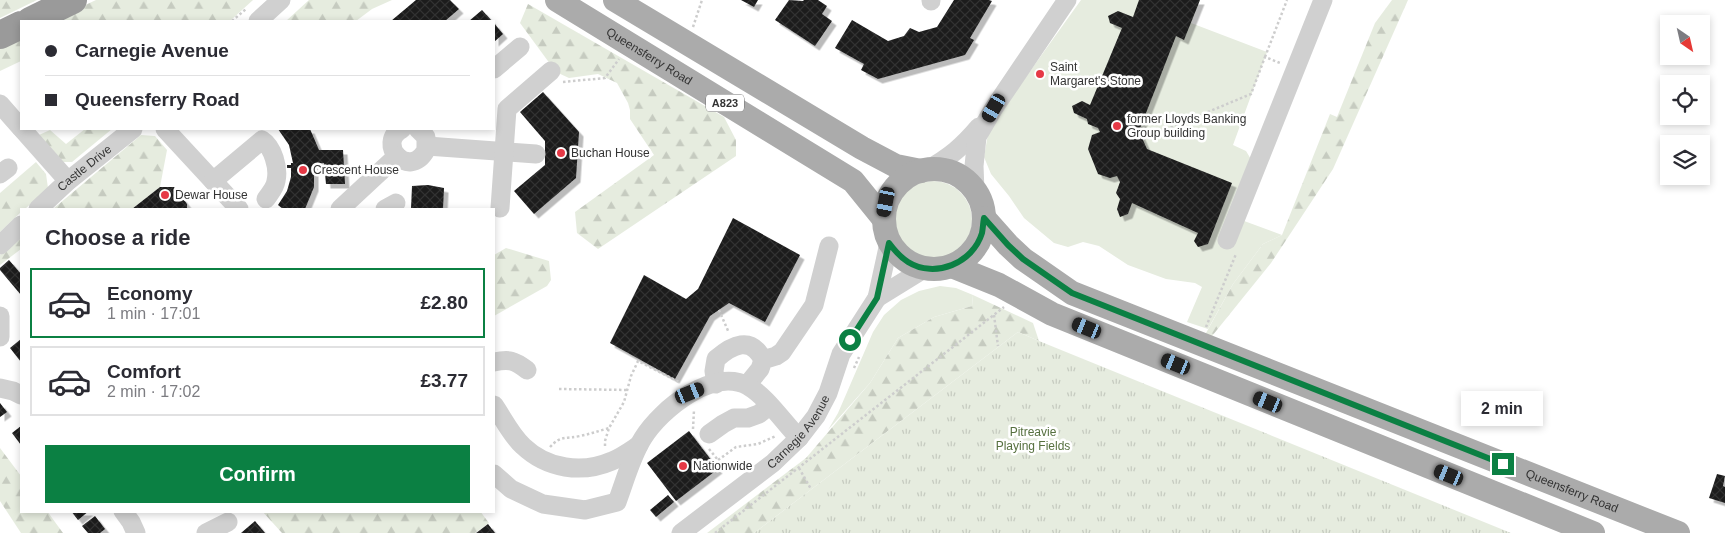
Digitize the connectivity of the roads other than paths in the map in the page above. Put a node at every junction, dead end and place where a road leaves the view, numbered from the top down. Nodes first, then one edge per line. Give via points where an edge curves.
1 (73, 0) edge
2 (557, 0) edge
3 (614, 0) edge
4 (1067, 0) edge
5 (1323, 0) edge
6 (281, 1) edge
7 (32, 20) edge
8 (259, 20) edge
9 (20, 25) edge
10 (0, 35) edge
11 (520, 47) dead end
12 (495, 69) edge
13 (551, 71) road end
14 (0, 104) edge
15 (994, 108) junction
16 (20, 128) edge
17 (22, 130) edge
18 (131, 130) edge
19 (166, 130) edge
20 (398, 130) edge
21 (419, 130) edge
22 (427, 146) junction
23 (505, 151) junction
24 (536, 154) dead end
25 (397, 156) junction
26 (924, 170) junction
27 (68, 181) junction
28 (213, 181) junction
29 (975, 190) junction
30 (266, 199) dead end
31 (347, 206) edge
32 (39, 208) edge
33 (238, 208) edge
34 (500, 208) dead end
35 (883, 218) junction
36 (984, 218) junction
37 (20, 226) edge
38 (889, 243) junction
39 (0, 245) edge
40 (829, 246) dead end
41 (1232, 247) road end
42 (952, 266) junction
43 (924, 269) junction
44 (877, 298) junction
45 (0, 316) edge
46 (0, 337) edge
47 (763, 360) junction
48 (495, 362) edge
49 (527, 370) dead end
50 (716, 384) junction
51 (746, 385) junction
52 (0, 388) edge
53 (20, 394) edge
54 (495, 406) edge
55 (769, 406) junction
56 (709, 434) dead end
57 (639, 445) junction
58 (802, 447) junction
59 (611, 462) junction
60 (495, 475) edge
61 (624, 485) junction
62 (124, 513) edge
63 (228, 522) dead end
64 (136, 533) edge
65 (206, 533) edge
66 (681, 533) edge
67 (1593, 533) edge
68 (1678, 533) edge

1 - 7 highway
2 - 35 main road, Queensferry Road / A823 via 853,181
3 - 26 main road, A823 via 862,148 896,166
4 - 15 street
5 - 41 street
6 - 8 street
9 - 10 highway
11 - 12 street
13 - 23 street via 507,108
14 - 16 street
15 - 26 street via 952,155
15 - 29 street via 977,136
17 - 27 street
18 - 27 street, Castle Drive
19 - 28 street
20 - 25 street via 392,141
21 - 22 street via 426,137
22 - 23 street
22 - 25 street via 423,155 413,161 404,161
23 - 24 street
23 - 34 street
25 - 31 street
26 - 29 main road, A823 via 953,173
26 - 35 main road via 906,177 894,188 886,202
27 - 32 street, Castle Drive
28 - 30 street via 262,140 268,145 277,172 274,188
28 - 33 street
29 - 36 main road
35 - 38 main road, A823
36 - 42 main road via 976,247
36 - 68 main road, Queensferry Road via 1023,259 1072,293
37 - 39 street
38 - 43 main road via 910,264
38 - 44 street
40 - 47 street via 814,305 782,352
42 - 43 main road
42 - 67 main road via 1052,314
43 - 44 street
44 - 58 street, Carnegie Avenue via 841,354 828,393
45 - 46 street
47 - 50 street via 750,345 741,344 726,350 716,359
47 - 51 street via 760,369
48 - 49 street via 516,362
50 - 51 street via 734,382
50 - 57 street via 690,393 671,406
51 - 55 street
52 - 53 street
54 - 59 street via 522,445 538,458 560,466 587,468
55 - 56 street via 748,418 734,418
55 - 58 street
57 - 59 street
57 - 61 street
58 - 66 street, Carnegie Avenue via 773,463
59 - 61 street via 618,467
60 - 61 street via 511,489 543,504 585,510 617,502
62 - 64 street
63 - 65 street

